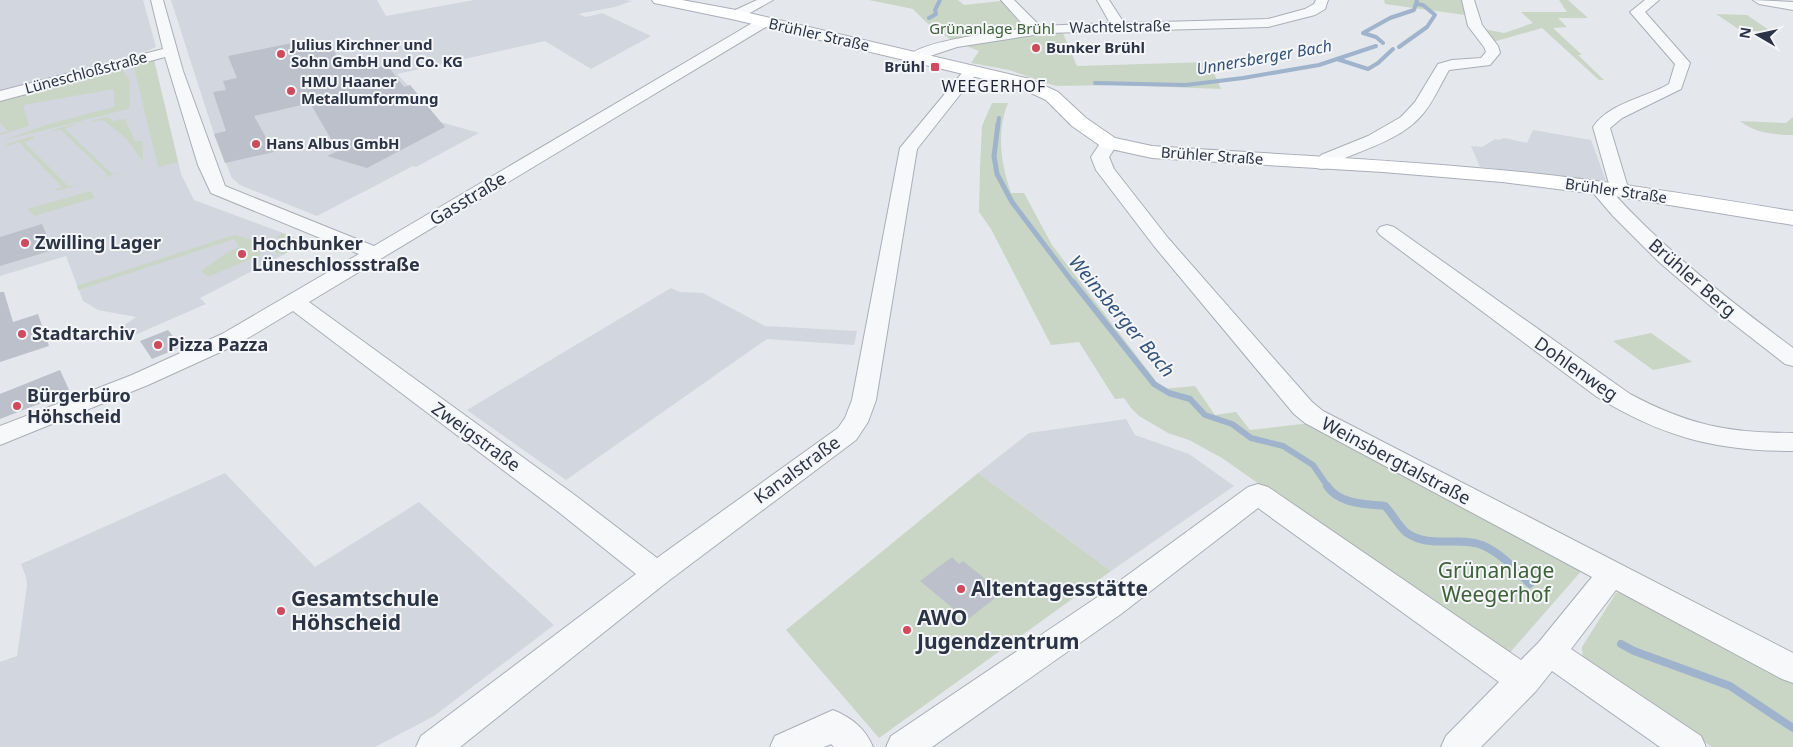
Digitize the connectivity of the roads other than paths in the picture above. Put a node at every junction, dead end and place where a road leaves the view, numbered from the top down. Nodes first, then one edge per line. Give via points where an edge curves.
1 (157, 0) edge
2 (659, 0) edge
3 (767, 0) edge
4 (1007, 0) edge
5 (1103, 0) edge
6 (1322, 0) edge
7 (1468, 0) edge
8 (1653, 0) edge
9 (1759, 0) edge
10 (1793, 6) edge
11 (736, 15) junction
12 (764, 22) junction
13 (1119, 26) junction
14 (1036, 30) junction
15 (172, 51) junction
16 (915, 57) junction
17 (972, 70) junction
18 (0, 96) edge
19 (1109, 143) junction
20 (1323, 164) junction
21 (1598, 188) junction
22 (1620, 191) junction
23 (1793, 218) edge
24 (1387, 231) dead end
25 (376, 254) junction
26 (294, 301) junction
27 (1793, 359) edge
28 (0, 436) edge
29 (1793, 442) edge
30 (657, 574) junction
31 (1611, 575) junction
32 (1550, 652) junction
33 (1793, 669) edge
34 (1524, 680) junction
35 (436, 746) edge
36 (787, 747) edge
37 (856, 747) edge
38 (903, 747) edge
39 (1458, 747) edge
40 (1689, 747) edge

1 - 15 street, Lüneschloßstraße
2 - 11 main road, Brühler Straße
3 - 11 street
4 - 14 street
5 - 13 street
6 - 13 street, Wachtelstraße via 1320,6 1310,12 1268,23
7 - 20 street via 1475,26 1493,53 1485,62 1443,66 1408,120 1327,159
8 - 22 street via 1637,12 1683,64 1676,86 1623,111 1601,127
9 - 10 street
11 - 12 main road, Brühler Straße
12 - 16 main road, Brühler Straße
12 - 25 street, Gasstraße
13 - 14 street, Wachtelstraße
14 - 16 street, Wachtelstraße via 956,43
15 - 18 street, Lüneschloßstraße
15 - 25 street, Lüneschloßstraße via 217,189
16 - 17 main road, Brühler Straße
17 - 19 main road, Brühler Straße via 1036,87 1052,96 1079,122
17 - 30 street, Kanalstraße via 909,148 860,417 847,434
19 - 20 main road, Brühler Straße via 1152,152
19 - 31 street, Weinsbergtalstraße via 1100,157 1105,170 1161,242 1303,408 1327,425
20 - 21 main road, Brühler Straße via 1433,170
21 - 22 main road, Brühler Straße
21 - 27 street, Brühler Berg via 1648,240 1716,302
22 - 23 main road, Brühler Straße
24 - 29 street, Dohlenweg via 1594,383 1629,405 1672,426 1694,432 1735,440
25 - 26 street, Gasstraße
26 - 28 street, Gasstraße via 187,360
26 - 30 street, Zweigstraße via 566,502
30 - 35 street, Kanalstraße
31 - 32 street
31 - 33 street, Weinsbergtalstraße
32 - 34 street
32 - 40 street
34 - 38 street via 1258,494 1110,605
34 - 39 street
36 - 37 street via 833,726

